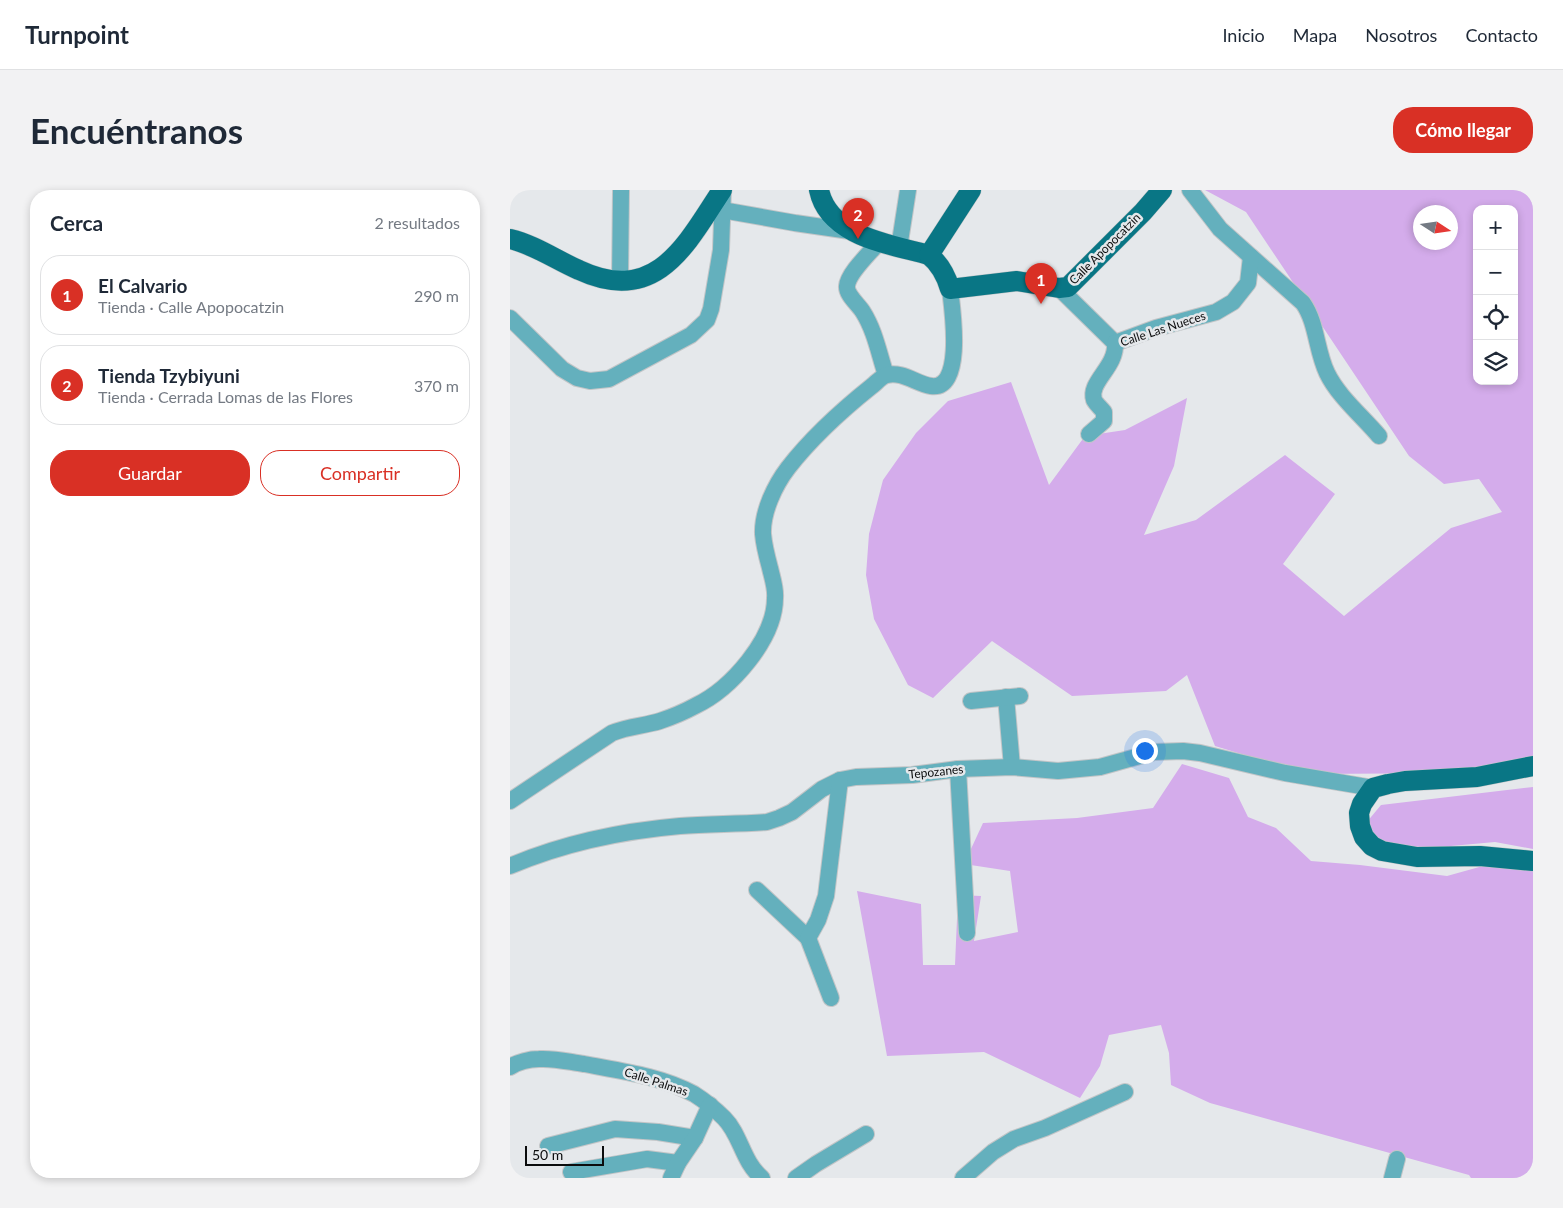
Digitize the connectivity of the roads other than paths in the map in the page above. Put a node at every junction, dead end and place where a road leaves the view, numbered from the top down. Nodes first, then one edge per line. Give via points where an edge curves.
1 (621, 190) edge
2 (723, 190) edge
3 (819, 190) edge
4 (908, 190) edge
5 (971, 190) edge
6 (1162, 190) edge
7 (1190, 190) edge
8 (722, 210) junction
9 (850, 231) junction
10 (510, 239) edge
11 (879, 242) junction
12 (899, 248) junction
13 (929, 255) junction
14 (1251, 256) junction
15 (620, 282) junction
16 (1060, 288) junction
17 (950, 289) junction
18 (510, 318) edge
19 (1115, 342) junction
20 (886, 375) junction
21 (1089, 434) dead end
22 (1379, 436) dead end
23 (971, 700) dead end
24 (1533, 766) edge
25 (1012, 767) junction
26 (958, 769) junction
27 (840, 780) junction
28 (1373, 788) junction
29 (510, 801) edge
30 (1533, 861) edge
31 (510, 866) edge
32 (757, 890) dead end
33 (967, 933) dead end
34 (808, 938) junction
35 (831, 998) dead end
36 (510, 1066) edge
37 (1125, 1092) dead end
38 (710, 1105) junction
39 (866, 1134) dead end
40 (695, 1138) junction
41 (548, 1146) dead end
42 (1397, 1158) dead end
43 (678, 1163) junction
44 (571, 1172) dead end
45 (671, 1178) edge
46 (762, 1178) edge
47 (796, 1178) edge
48 (963, 1178) edge
49 (1392, 1178) edge

1 - 15 street
2 - 8 street
2 - 15 main road via 684,248 652,274
3 - 9 main road via 823,205
4 - 12 street
5 - 13 main road
6 - 16 main road, Calle Apopocatzin via 1080,276
7 - 14 street via 1220,229
8 - 9 street
8 - 18 street via 721,250 712,309 707,320 691,335 627,371 595,381 571,375
9 - 11 main road
10 - 15 main road via 541,250 595,277
11 - 12 main road
11 - 20 street via 850,276 847,290 870,325
12 - 13 main road
13 - 17 main road via 941,268
14 - 19 street, Calle Las Nueces via 1248,282 1233,302 1216,312
14 - 22 street via 1303,303 1327,374
16 - 17 main road, Calle Apopocatzin via 1017,281
16 - 19 street
17 - 20 street via 954,345 948,376 942,384 932,386
19 - 21 street, Calle Las Nueces via 1116,352 1093,393 1094,401 1104,412 1104,421
20 - 29 street via 845,408 806,447 776,488 766,511 763,533 776,597 772,620 760,645 742,668 721,689 696,706 660,721 612,733
23 - 25 street via 1013,697
24 - 28 main road via 1477,777 1405,781
25 - 26 street, Tepozanes
25 - 28 street, Tepozanes via 1058,771 1100,766 1154,752 1183,751
26 - 27 street, Tepozanes
26 - 33 street
27 - 31 street, Tepozanes via 792,812 767,822 634,831 576,843
27 - 34 street via 826,896
28 - 30 main road via 1362,804 1360,826 1364,837 1382,851 1418,858 1480,856
32 - 34 street
34 - 35 street
36 - 38 street, Calle Palmas via 538,1059 563,1059 670,1084
37 - 48 street via 1014,1139
38 - 40 street
38 - 46 street, Calle Palmas via 726,1120 738,1138 746,1160
39 - 47 street
40 - 41 street via 615,1129
40 - 43 street
42 - 49 street
43 - 44 street via 647,1159
43 - 45 street

